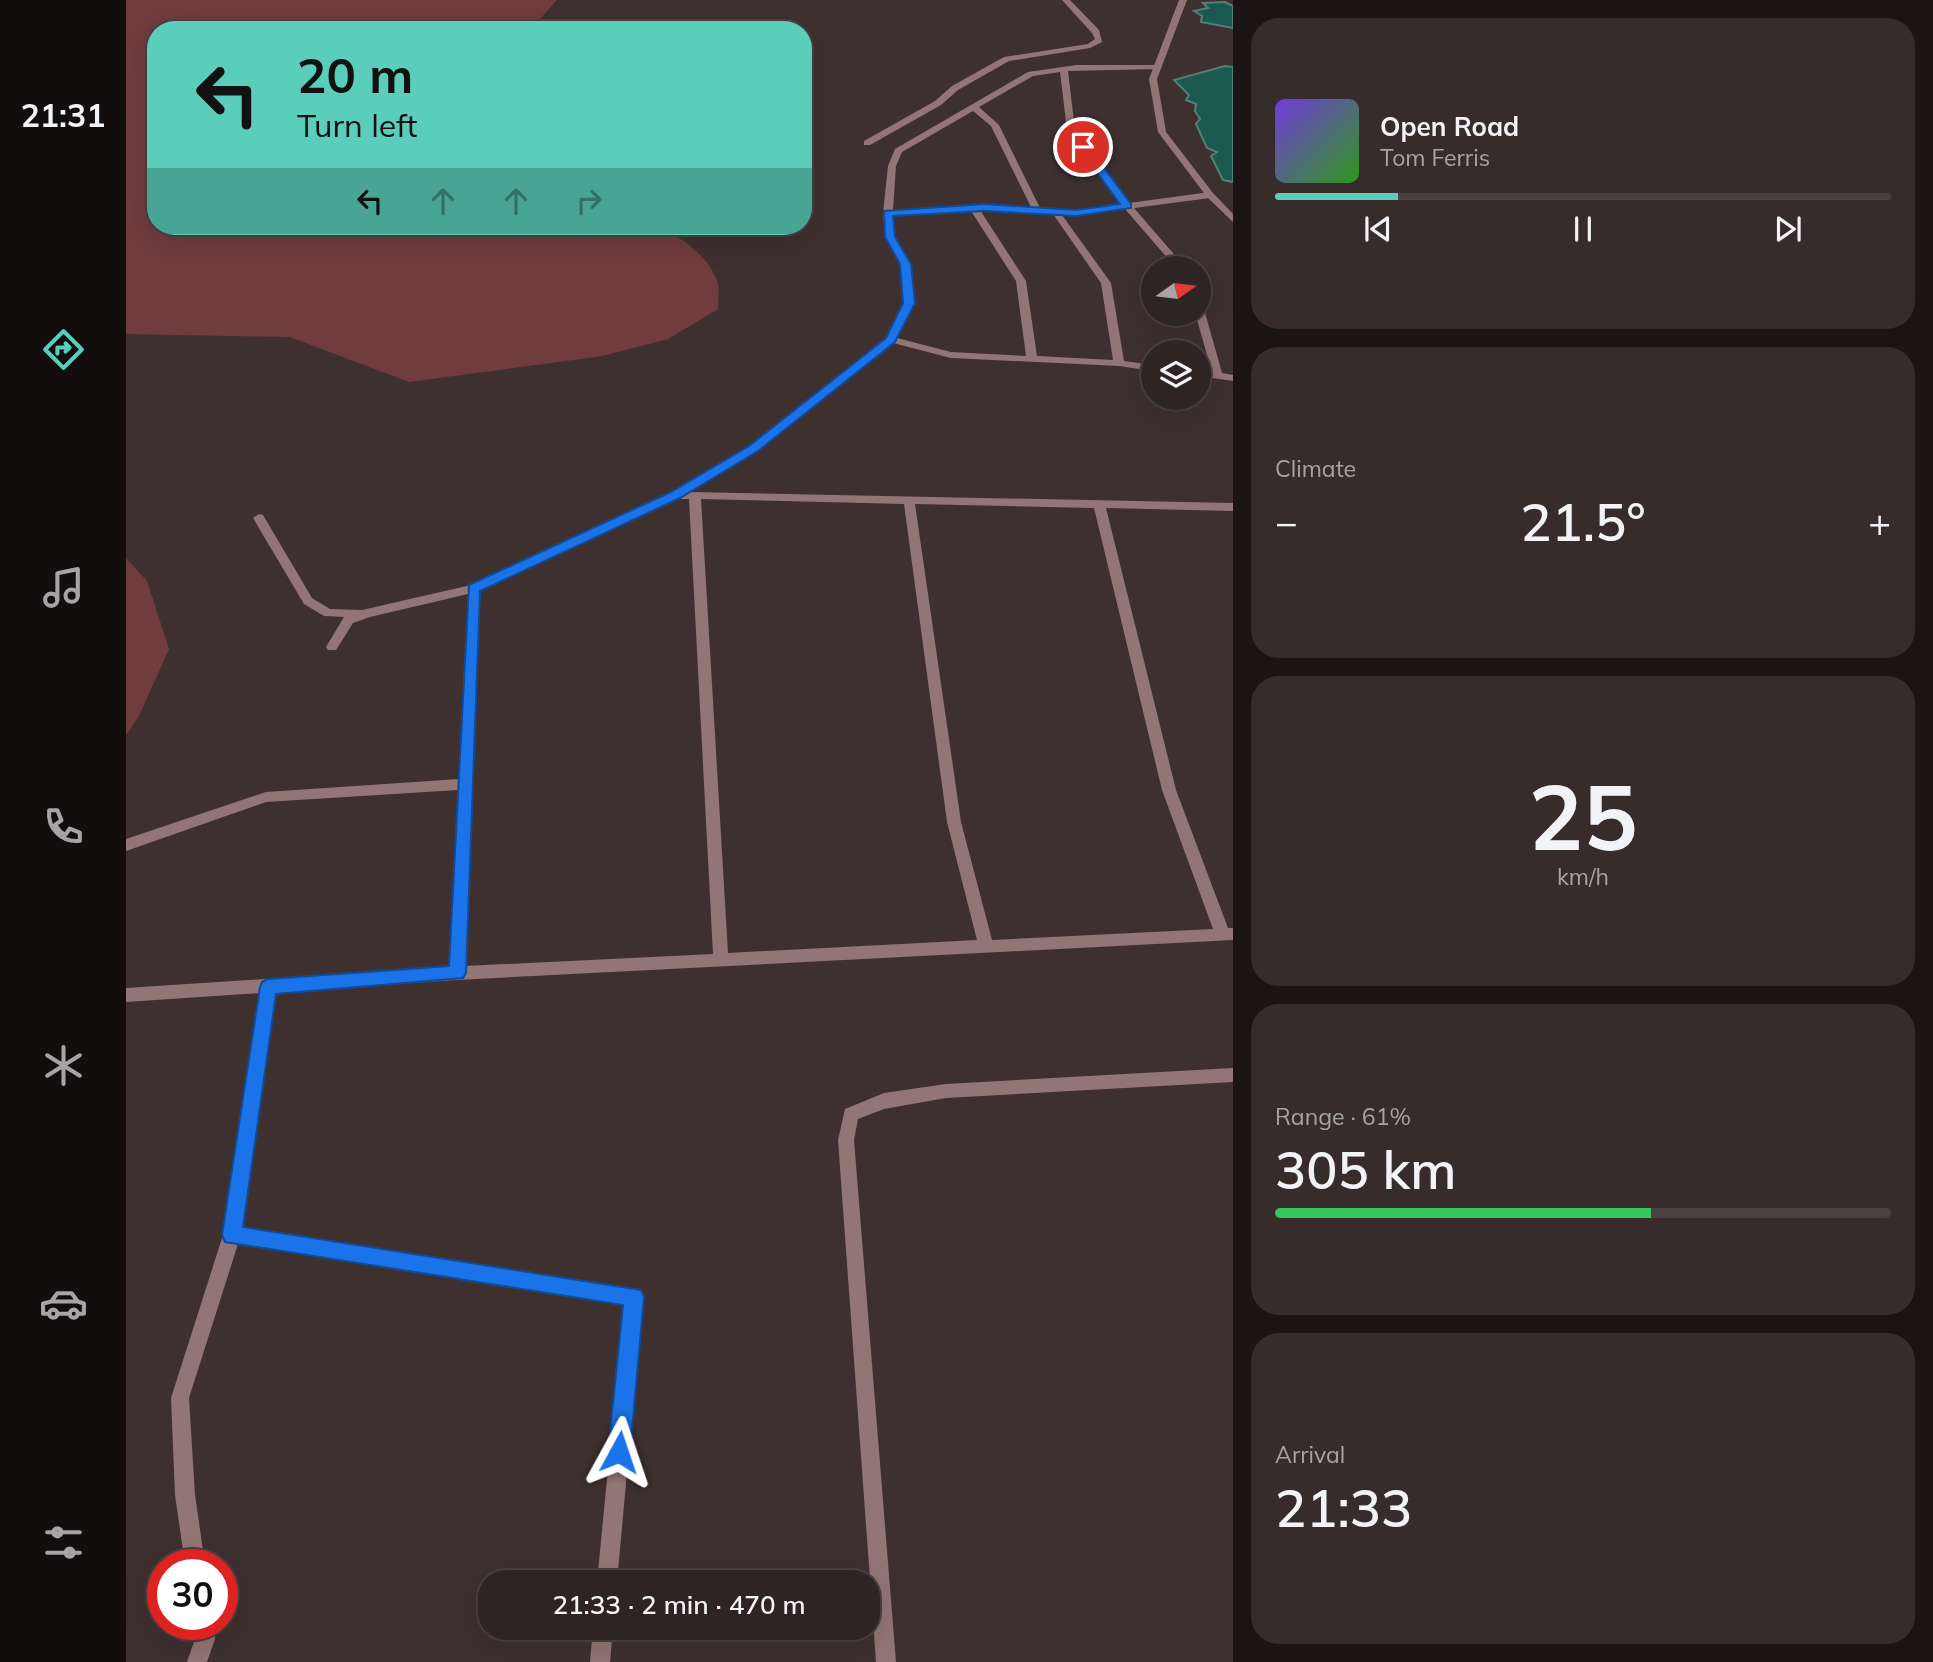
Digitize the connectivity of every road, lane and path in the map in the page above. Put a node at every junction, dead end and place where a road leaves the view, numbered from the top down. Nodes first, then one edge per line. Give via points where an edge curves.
1 (1066, 0) edge
2 (1183, 0) edge
3 (1158, 67) junction
4 (1065, 68) junction
5 (974, 107) junction
6 (867, 143) dead end
7 (1210, 195) junction
8 (1127, 206) junction
9 (974, 208) junction
10 (1036, 209) junction
11 (1055, 211) junction
12 (888, 213) junction
13 (1233, 219) edge
14 (1171, 256) edge
15 (1204, 326) edge
16 (891, 340) junction
17 (1032, 360) junction
18 (1119, 363) junction
19 (1141, 366) edge
20 (1211, 375) edge
21 (1218, 376) junction
22 (1233, 378) edge
23 (675, 495) junction
24 (695, 496) junction
25 (909, 500) junction
26 (1099, 505) junction
27 (1233, 507) edge
28 (260, 518) dead end
29 (474, 588) junction
30 (367, 613) junction
31 (332, 647) dead end
32 (466, 785) junction
33 (126, 845) edge
34 (1228, 935) edge
35 (986, 947) junction
36 (721, 960) junction
37 (457, 973) junction
38 (268, 987) junction
39 (126, 995) edge
40 (1233, 1074) edge
41 (232, 1235) junction
42 (193, 1549) edge
43 (608, 1570) edge
44 (205, 1640) edge
45 (602, 1640) edge
46 (197, 1662) edge
47 (600, 1662) edge
48 (886, 1662) edge

1 - 6 street via 1099,40 1090,46 1007,59
2 - 3 street
3 - 4 street
3 - 7 street via 1153,79 1161,132
4 - 5 street via 1031,74
4 - 8 street via 1071,130
5 - 10 street via 995,125
5 - 12 street via 898,151 892,166
7 - 8 street
7 - 13 street
8 - 11 street
8 - 14 street
9 - 10 street
9 - 12 street
9 - 17 street via 1021,281
10 - 11 street
11 - 18 street via 1107,283
12 - 16 street via 890,237 906,264 909,303
15 - 21 street
16 - 17 street via 951,355
16 - 23 street via 753,449
17 - 18 street
18 - 19 street
20 - 21 street
21 - 22 street
23 - 24 street
23 - 29 street
24 - 25 street
24 - 36 street
25 - 26 street
25 - 35 street via 954,822
26 - 27 street
26 - 34 street via 1169,790
28 - 30 street via 308,601 328,613
29 - 30 street
29 - 32 street
30 - 31 street via 349,620
32 - 33 street via 266,797
32 - 37 street
34 - 35 street
35 - 36 street
36 - 37 street
37 - 38 street
38 - 39 street
38 - 41 street
40 - 48 street via 946,1091 884,1101 851,1114 846,1140
41 - 42 street via 180,1398
41 - 43 street via 634,1297
44 - 46 street
45 - 47 street

